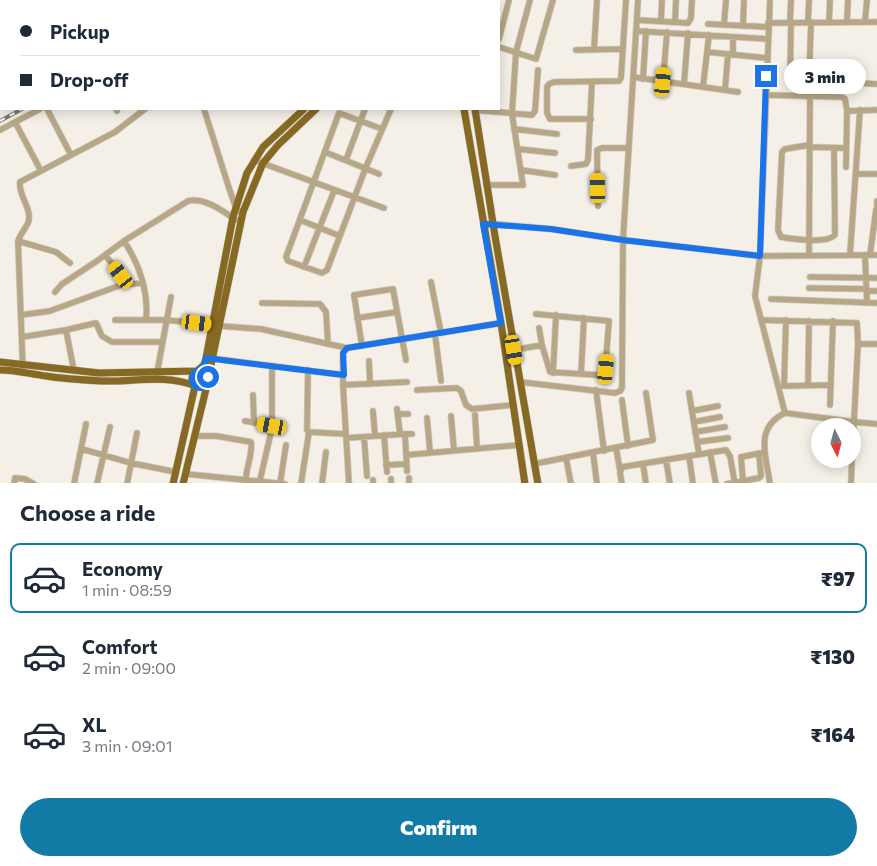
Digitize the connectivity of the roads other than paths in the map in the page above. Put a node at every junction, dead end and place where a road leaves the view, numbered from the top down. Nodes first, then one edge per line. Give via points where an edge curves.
1 (509, 0) edge
2 (530, 0) edge
3 (553, 0) edge
4 (597, 0) edge
5 (626, 0) edge
6 (638, 0) edge
7 (662, 0) edge
8 (676, 0) edge
9 (692, 0) edge
10 (726, 0) edge
11 (744, 0) edge
12 (770, 0) edge
13 (791, 0) edge
14 (809, 0) edge
15 (830, 0) edge
16 (848, 0) edge
17 (867, 0) edge
18 (637, 20) junction
19 (661, 21) junction
20 (847, 21) junction
21 (865, 21) junction
22 (675, 22) junction
23 (791, 22) junction
24 (810, 22) junction
25 (829, 22) junction
26 (877, 22) edge
27 (708, 24) dead end
28 (724, 25) junction
29 (768, 25) junction
30 (743, 26) junction
31 (636, 31) junction
32 (646, 31) junction
33 (667, 32) junction
34 (688, 33) junction
35 (500, 35) edge
36 (709, 35) junction
37 (733, 37) junction
38 (767, 40) junction
39 (500, 47) edge
40 (623, 49) junction
41 (576, 50) dead end
42 (594, 50) junction
43 (516, 52) junction
44 (707, 52) junction
45 (730, 54) junction
46 (767, 58) junction
47 (538, 70) dead end
48 (633, 77) junction
49 (643, 79) junction
50 (592, 82) junction
51 (663, 82) junction
52 (790, 82) dead end
53 (809, 83) dead end
54 (856, 83) dead end
55 (684, 84) junction
56 (877, 84) edge
57 (703, 87) junction
58 (725, 90) junction
59 (738, 92) dead end
60 (766, 95) junction
61 (810, 96) junction
62 (38, 110) edge
63 (48, 110) edge
64 (144, 110) edge
65 (204, 110) edge
66 (303, 110) edge
67 (315, 110) edge
68 (365, 110) edge
69 (391, 110) edge
70 (464, 110) edge
71 (475, 110) edge
72 (482, 110) edge
73 (860, 110) junction
74 (877, 110) edge
75 (847, 111) junction
76 (512, 114) junction
77 (591, 119) junction
78 (361, 121) junction
79 (15, 122) junction
80 (382, 129) junction
81 (514, 129) junction
82 (0, 130) edge
83 (557, 134) dead end
84 (809, 146) junction
85 (629, 148) junction
86 (834, 148) junction
87 (846, 148) junction
88 (518, 149) junction
89 (325, 152) junction
90 (555, 153) dead end
91 (71, 155) junction
92 (254, 160) junction
93 (346, 160) junction
94 (263, 163) junction
95 (571, 166) dead end
96 (366, 167) junction
97 (846, 167) dead end
98 (521, 170) junction
99 (41, 171) junction
100 (379, 174) dead end
101 (856, 174) junction
102 (877, 174) edge
103 (555, 175) dead end
104 (314, 182) junction
105 (486, 185) junction
106 (334, 191) junction
107 (355, 198) junction
108 (877, 201) edge
109 (598, 206) dead end
110 (236, 208) junction
111 (384, 208) dead end
112 (877, 210) edge
113 (242, 213) junction
114 (233, 218) junction
115 (300, 220) junction
116 (240, 222) junction
117 (483, 224) junction
118 (493, 224) junction
119 (320, 228) junction
120 (340, 236) junction
121 (623, 240) junction
122 (808, 240) junction
123 (124, 241) junction
124 (18, 242) junction
125 (105, 255) junction
126 (808, 255) junction
127 (850, 255) junction
128 (867, 255) junction
129 (877, 255) edge
130 (760, 256) junction
131 (70, 263) dead end
132 (304, 267) junction
133 (810, 277) dead end
134 (865, 278) junction
135 (877, 278) edge
136 (431, 282) dead end
137 (143, 283) junction
138 (125, 284) junction
139 (809, 288) dead end
140 (866, 290) junction
141 (877, 291) edge
142 (55, 292) dead end
143 (171, 297) dead end
144 (771, 299) dead end
145 (262, 303) dead end
146 (867, 303) junction
147 (877, 303) edge
148 (397, 312) junction
149 (536, 314) dead end
150 (21, 315) junction
151 (556, 315) junction
152 (357, 318) junction
153 (584, 318) junction
154 (115, 320) dead end
155 (146, 320) junction
156 (167, 320) junction
157 (761, 320) junction
158 (786, 320) junction
159 (809, 321) junction
160 (833, 321) junction
161 (501, 323) junction
162 (216, 326) junction
163 (539, 328) dead end
164 (66, 330) junction
165 (438, 333) junction
166 (22, 337) junction
167 (402, 339) junction
168 (162, 342) junction
169 (328, 344) junction
170 (858, 344) junction
171 (877, 344) edge
172 (542, 345) junction
173 (362, 346) junction
174 (347, 348) junction
175 (514, 350) junction
176 (210, 358) junction
177 (406, 360) dead end
178 (369, 361) dead end
179 (0, 362) edge
180 (272, 366) junction
181 (23, 368) junction
182 (0, 370) edge
183 (308, 370) junction
184 (74, 371) junction
185 (197, 371) junction
186 (552, 372) junction
187 (157, 373) junction
188 (581, 374) junction
189 (344, 375) junction
190 (208, 382) junction
191 (407, 382) dead end
192 (441, 382) dead end
193 (520, 382) junction
194 (370, 384) junction
195 (343, 385) junction
196 (808, 385) junction
197 (830, 385) junction
198 (195, 386) junction
199 (781, 386) junction
200 (417, 390) dead end
201 (596, 390) junction
202 (646, 393) dead end
203 (689, 393) dead end
204 (254, 395) dead end
205 (622, 400) dead end
206 (512, 405) junction
207 (830, 405) dead end
208 (718, 406) dead end
209 (373, 410) dead end
210 (692, 411) junction
211 (785, 413) junction
212 (408, 414) dead end
213 (475, 415) dead end
214 (451, 416) dead end
215 (720, 417) dead end
216 (427, 418) dead end
217 (824, 418) edge
218 (855, 418) edge
219 (245, 421) dead end
220 (694, 422) junction
221 (254, 423) junction
222 (861, 423) edge
223 (86, 424) dead end
224 (877, 424) edge
225 (272, 426) junction
226 (110, 427) dead end
227 (725, 427) dead end
228 (309, 432) junction
229 (695, 432) junction
230 (137, 433) dead end
231 (402, 434) junction
232 (412, 434) dead end
233 (195, 436) junction
234 (346, 436) junction
235 (375, 436) junction
236 (384, 436) junction
237 (364, 437) junction
238 (728, 438) dead end
239 (697, 442) junction
240 (286, 445) dead end
241 (518, 445) junction
242 (628, 446) junction
243 (478, 448) junction
244 (616, 448) junction
245 (82, 449) junction
246 (454, 450) junction
247 (604, 451) junction
248 (326, 452) dead end
249 (430, 452) junction
250 (710, 452) junction
251 (593, 453) junction
252 (762, 453) junction
253 (699, 454) junction
254 (406, 455) junction
255 (103, 456) junction
256 (689, 456) junction
257 (566, 458) junction
258 (666, 460) junction
259 (131, 463) junction
260 (406, 464) junction
261 (534, 464) junction
262 (643, 464) junction
263 (852, 468) edge
264 (620, 470) junction
265 (176, 472) junction
266 (186, 474) junction
267 (366, 476) dead end
268 (408, 478) edge
269 (246, 479) junction
270 (215, 480) edge
271 (237, 481) edge
272 (261, 481) edge
273 (743, 481) junction
274 (754, 481) edge
275 (14, 483) edge
276 (32, 483) edge
277 (74, 483) edge
278 (98, 483) edge
279 (127, 483) edge
280 (173, 483) edge
281 (183, 483) edge
282 (280, 483) edge
283 (301, 483) edge
284 (322, 483) edge
285 (349, 483) edge
286 (525, 483) edge
287 (538, 483) edge
288 (571, 483) edge
289 (598, 483) edge
290 (622, 483) edge
291 (646, 483) edge
292 (670, 483) edge
293 (693, 483) edge
294 (716, 483) edge
295 (735, 483) edge
296 (770, 483) edge
297 (851, 483) edge

1 - 35 street
2 - 43 street
3 - 43 street via 536,59
4 - 42 street
5 - 40 street
6 - 18 street
7 - 19 street
8 - 22 street
9 - 22 street via 690,21
10 - 28 street
11 - 30 street
12 - 29 street
13 - 23 street
14 - 24 street
15 - 25 street
16 - 20 street
17 - 21 street
18 - 19 street
18 - 31 street
19 - 22 street
20 - 21 street
20 - 25 street
21 - 26 street
23 - 24 street
23 - 29 street
23 - 52 street
24 - 25 street
24 - 53 street
27 - 28 street
28 - 30 street
29 - 30 street
29 - 38 street
31 - 32 street
31 - 48 street
32 - 33 street
32 - 49 street
33 - 34 street
33 - 51 street
34 - 36 street
34 - 55 street
36 - 37 street
36 - 44 street
37 - 38 street
37 - 45 street
38 - 46 street
39 - 43 street
40 - 42 street
40 - 50 street via 619,81
41 - 42 street
43 - 76 street
44 - 45 street
44 - 57 street
45 - 46 street
45 - 58 street
46 - 60 street
47 - 76 street via 534,114
48 - 49 street
48 - 85 street
49 - 51 street
50 - 77 street
50 - 77 street via 554,82 547,87 547,113 550,118
51 - 55 street
54 - 56 street
55 - 57 street
57 - 58 street
58 - 59 street
60 - 61 street
60 - 130 street
61 - 75 street via 842,97
61 - 84 street
62 - 79 street
63 - 91 street
64 - 91 street via 115,132
65 - 110 street
66 - 92 main road via 263,147
67 - 94 main road
68 - 78 street
69 - 80 street
70 - 117 main road
71 - 105 main road
72 - 76 street
73 - 74 street
73 - 75 street
73 - 101 street
75 - 87 street
76 - 81 street
77 - 95 street via 588,160 586,164
78 - 80 street
78 - 89 street via 340,113
78 - 93 street
79 - 82 street
79 - 99 street
80 - 96 street
81 - 83 street
81 - 88 street
84 - 86 street
84 - 122 street
84 - 122 street via 782,152 778,230 781,237
85 - 109 street via 597,150
85 - 121 street
86 - 87 street
86 - 122 street via 835,235 828,240
87 - 97 street
88 - 90 street
88 - 98 street
89 - 93 street
89 - 104 street
91 - 99 street
92 - 94 street
92 - 110 main road
93 - 96 street
94 - 104 street
94 - 113 main road
96 - 100 street
96 - 107 street
98 - 103 street
98 - 105 street via 524,185
99 - 124 street via 20,182 28,223
101 - 102 street
101 - 127 street
104 - 106 street
104 - 115 street
105 - 118 main road
106 - 107 street
106 - 119 street
107 - 111 street
107 - 120 street
108 - 112 street
110 - 113 street
110 - 114 main road
112 - 128 street
113 - 116 main road
114 - 116 street
114 - 123 street via 206,203 188,201
114 - 162 main road
115 - 119 street
115 - 132 street via 286,257 288,261
116 - 162 main road
117 - 118 street
117 - 161 main road
118 - 121 street
118 - 175 main road
119 - 120 street
119 - 132 street
120 - 132 street via 325,273
121 - 130 street
121 - 201 street via 622,388 615,392
122 - 126 street
123 - 125 street
123 - 137 street via 136,260
124 - 131 street via 56,252
124 - 150 street
125 - 138 street
125 - 142 street
126 - 127 street
126 - 130 street
127 - 128 street
128 - 129 street
128 - 134 street
130 - 157 street via 756,296
133 - 134 street
134 - 135 street
134 - 140 street
136 - 165 street
137 - 138 street
137 - 155 street
138 - 150 street via 50,311
139 - 140 street
140 - 141 street
140 - 146 street
143 - 156 street
144 - 146 street
145 - 169 street via 320,304 326,312
146 - 147 street
148 - 152 street
148 - 152 street via 393,289 354,296
148 - 167 street
149 - 151 street
150 - 166 street
151 - 153 street
151 - 186 street
152 - 173 street
153 - 188 street
153 - 188 street via 607,320 610,325 605,372
154 - 155 street
155 - 156 street
156 - 162 street
156 - 168 street
157 - 158 street
157 - 199 street
158 - 159 street
158 - 199 street
159 - 160 street
159 - 196 street
160 - 170 street via 857,323
160 - 197 street
161 - 165 street
161 - 206 main road
162 - 169 street via 261,329
162 - 176 main road
163 - 172 street
164 - 166 street
164 - 168 street via 96,323 100,333 112,342
164 - 184 street
165 - 167 street
165 - 192 street
166 - 181 street
167 - 173 street
167 - 177 street
168 - 187 street
169 - 174 street
170 - 171 street
170 - 218 street
172 - 175 street
172 - 186 street via 548,369
173 - 174 street
174 - 189 street via 343,353
175 - 193 main road
176 - 180 street
176 - 185 main road
176 - 190 main road
178 - 194 street
179 - 181 main road
180 - 183 street
180 - 225 street
181 - 182 main road
181 - 184 main road
181 - 198 main road via 47,377 104,381 170,380
183 - 189 street
183 - 228 street
184 - 187 main road
185 - 187 main road
185 - 190 main road via 205,373
185 - 198 main road via 191,379
186 - 188 street
189 - 195 street
190 - 198 main road via 202,388
190 - 233 main road
191 - 194 street
193 - 201 street
193 - 261 main road
194 - 195 street
195 - 234 street
196 - 197 street
196 - 199 street
197 - 207 street
198 - 265 main road
199 - 211 street
200 - 206 street via 457,388 466,405 472,408
201 - 247 street
202 - 242 street via 653,440
203 - 210 street
204 - 221 street
205 - 242 street
206 - 241 main road
208 - 210 street
209 - 235 street
210 - 220 street
211 - 217 street
211 - 252 street via 775,418 767,428
212 - 231 street via 398,411
213 - 243 street
214 - 246 street
215 - 220 street
216 - 249 street
219 - 221 street
220 - 229 street
221 - 225 street
222 - 224 street
223 - 245 street
225 - 272 street
226 - 255 street
227 - 229 street
228 - 234 street
228 - 283 street
229 - 239 street
230 - 259 street
231 - 232 street
231 - 236 street
231 - 254 street
233 - 266 main road
233 - 269 street via 251,442
234 - 237 street
234 - 285 street
235 - 236 street
235 - 237 street
236 - 260 street via 386,469
237 - 267 street
238 - 239 street
239 - 253 street
240 - 282 street
241 - 243 street
241 - 286 main road
242 - 244 street
243 - 246 street
244 - 247 street
244 - 264 street
245 - 255 street
245 - 277 street
246 - 249 street
247 - 251 street
248 - 284 street
249 - 254 street
250 - 253 street
250 - 294 street
250 - 295 street via 729,452
251 - 257 street
251 - 289 street
252 - 273 street via 741,457
252 - 274 street via 761,476
252 - 296 street
253 - 256 street
254 - 260 street
255 - 259 street
255 - 278 street
256 - 258 street
256 - 293 street
257 - 261 street
257 - 288 street
258 - 262 street
258 - 292 street
259 - 265 street
259 - 279 street
260 - 268 street
261 - 287 main road
262 - 264 street
262 - 291 street
263 - 297 street
264 - 290 street
265 - 280 main road
266 - 270 street
266 - 281 main road
269 - 271 street
269 - 272 street
270 - 271 street
272 - 282 street
273 - 274 street
273 - 295 street
275 - 276 street via 15,478

